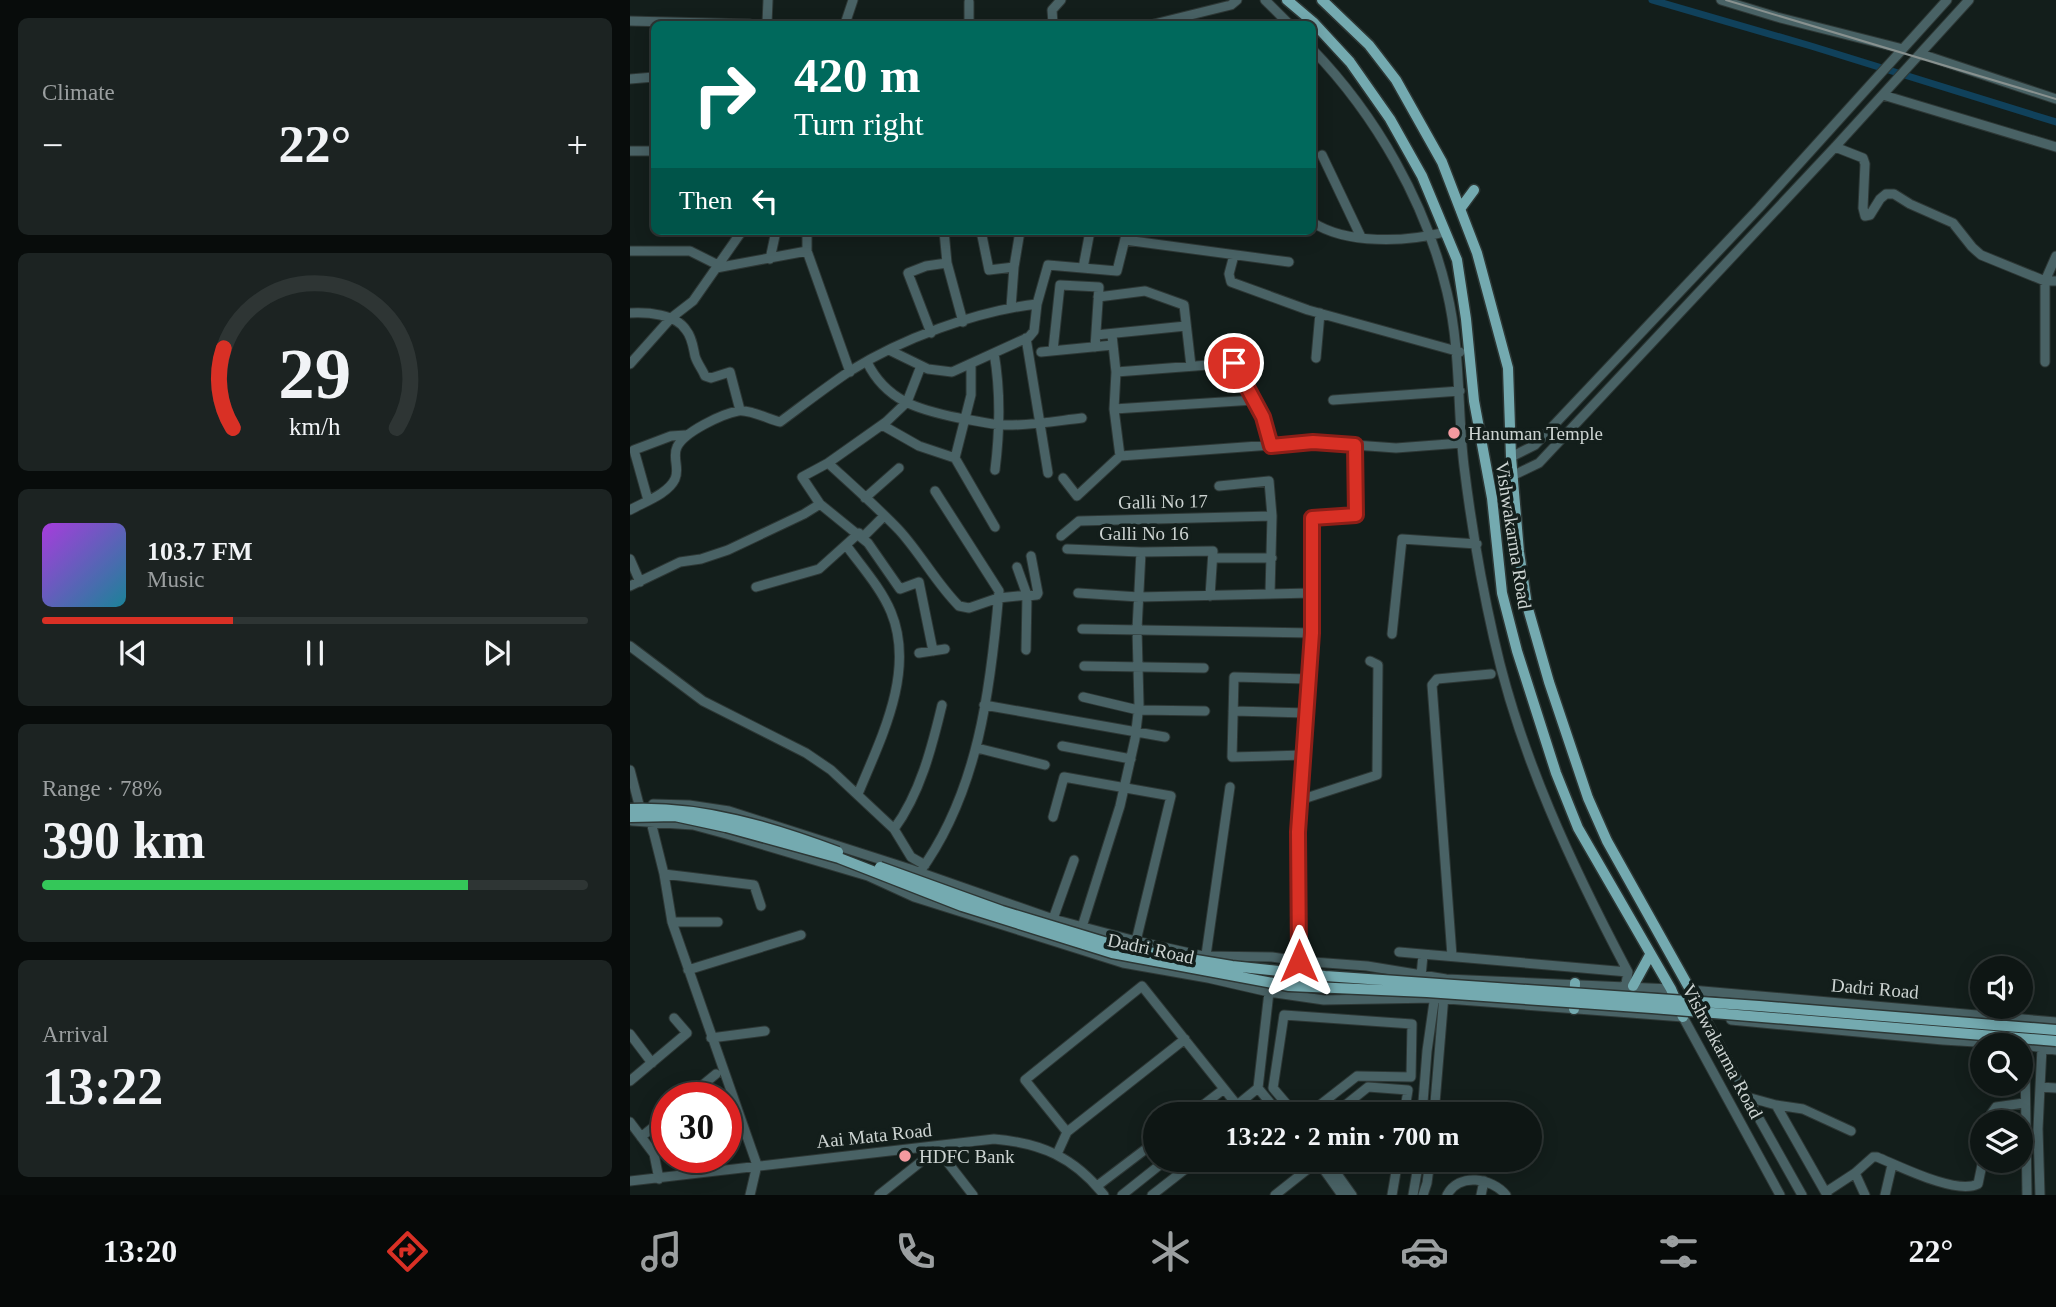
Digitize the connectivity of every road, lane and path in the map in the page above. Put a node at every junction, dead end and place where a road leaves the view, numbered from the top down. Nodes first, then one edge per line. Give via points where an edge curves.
1 (768, 0) edge
2 (853, 0) edge
3 (1061, 0) edge
4 (1237, 0) edge
5 (1265, 0) edge
6 (1287, 0) edge
7 (1322, 0) edge
8 (1721, 0) edge
9 (1947, 0) edge
10 (1969, 0) edge
11 (969, 2) dead end
12 (630, 21) edge
13 (767, 21) edge
14 (846, 21) edge
15 (969, 21) edge
16 (1053, 21) edge
17 (1166, 21) edge
18 (1286, 21) edge
19 (1312, 21) edge
20 (651, 22) edge
21 (1316, 25) edge
22 (1902, 50) junction
23 (1316, 53) edge
24 (1920, 55) junction
25 (651, 77) edge
26 (630, 79) edge
27 (1884, 94) junction
28 (2056, 99) edge
29 (1835, 147) junction
30 (2056, 147) edge
31 (630, 150) edge
32 (651, 151) edge
33 (1322, 155) dead end
34 (1474, 190) dead end
35 (1460, 209) junction
36 (1316, 224) edge
37 (1445, 232) junction
38 (739, 235) edge
39 (775, 235) edge
40 (807, 235) edge
41 (944, 235) edge
42 (982, 235) edge
43 (1019, 235) edge
44 (1089, 235) edge
45 (1126, 236) edge
46 (1429, 236) junction
47 (1361, 237) junction
48 (630, 251) edge
49 (807, 251) junction
50 (1234, 255) junction
51 (2056, 256) edge
52 (769, 259) junction
53 (1289, 262) dead end
54 (947, 263) junction
55 (717, 266) junction
56 (1014, 267) junction
57 (1083, 268) junction
58 (2045, 281) junction
59 (2056, 281) edge
60 (1098, 297) junction
61 (1037, 304) junction
62 (1011, 307) junction
63 (630, 313) edge
64 (1320, 313) junction
65 (671, 318) junction
66 (962, 322) junction
67 (1186, 326) junction
68 (930, 333) junction
69 (1096, 335) junction
70 (1112, 335) junction
71 (1026, 338) junction
72 (1113, 345) junction
73 (1095, 347) junction
74 (888, 350) junction
75 (1054, 350) junction
76 (1041, 352) dead end
77 (1463, 352) junction
78 (995, 353) junction
79 (1316, 358) dead end
80 (867, 362) junction
81 (2045, 362) dead end
82 (630, 364) edge
83 (971, 364) junction
84 (921, 366) junction
85 (1191, 366) junction
86 (850, 372) junction
87 (1116, 372) junction
88 (1460, 391) junction
89 (1254, 400) junction
90 (1333, 400) dead end
91 (907, 402) junction
92 (1114, 409) junction
93 (740, 410) junction
94 (1082, 418) dead end
95 (965, 419) junction
96 (1039, 424) junction
97 (882, 425) junction
98 (1000, 425) junction
99 (686, 435) junction
100 (1462, 443) junction
101 (1355, 445) junction
102 (1271, 446) junction
103 (1120, 456) junction
104 (1511, 457) junction
105 (955, 458) junction
106 (828, 463) junction
107 (899, 468) dead end
108 (995, 470) dead end
109 (1048, 473) dead end
110 (1512, 476) junction
111 (1063, 478) dead end
112 (1219, 486) dead end
113 (935, 491) dead end
114 (865, 498) junction
115 (648, 500) junction
116 (820, 504) junction
117 (630, 510) edge
118 (884, 516) junction
119 (1272, 516) junction
120 (995, 527) dead end
121 (861, 535) junction
122 (1061, 536) dead end
123 (1477, 544) junction
124 (846, 545) junction
125 (1067, 549) dead end
126 (1141, 552) junction
127 (1031, 556) dead end
128 (1213, 558) junction
129 (1272, 558) junction
130 (630, 559) edge
131 (1017, 567) dead end
132 (1500, 573) junction
133 (1483, 578) junction
134 (640, 582) junction
135 (630, 586) edge
136 (756, 587) dead end
137 (1078, 593) dead end
138 (1270, 593) junction
139 (1311, 593) junction
140 (1027, 595) junction
141 (1210, 596) junction
142 (1139, 597) junction
143 (998, 598) junction
144 (1082, 629) dead end
145 (1137, 629) junction
146 (1312, 633) junction
147 (1392, 634) dead end
148 (630, 646) edge
149 (945, 649) dead end
150 (1026, 650) dead end
151 (933, 651) junction
152 (919, 653) dead end
153 (1370, 661) dead end
154 (1084, 666) dead end
155 (1138, 667) junction
156 (1204, 668) dead end
157 (1491, 674) dead end
158 (1309, 679) junction
159 (1083, 697) dead end
160 (942, 705) dead end
161 (984, 705) junction
162 (1138, 710) junction
163 (1205, 710) dead end
164 (1233, 711) junction
165 (1307, 713) junction
166 (1136, 734) junction
167 (1165, 737) dead end
168 (1062, 746) dead end
169 (977, 748) junction
170 (1304, 755) junction
171 (1131, 759) junction
172 (1045, 765) dead end
173 (630, 770) edge
174 (1125, 787) junction
175 (1230, 787) dead end
176 (858, 794) junction
177 (1300, 800) junction
178 (633, 806) edge
179 (1054, 817) dead end
180 (630, 819) edge
181 (647, 822) junction
182 (894, 829) junction
183 (1074, 860) dead end
184 (925, 865) junction
185 (902, 867) junction
186 (919, 873) junction
187 (664, 874) junction
188 (895, 888) junction
189 (761, 906) dead end
190 (1053, 919) junction
191 (672, 922) junction
192 (718, 922) dead end
193 (1082, 926) junction
194 (801, 934) dead end
195 (1136, 941) junction
196 (1075, 947) junction
197 (1399, 952) dead end
198 (1423, 955) junction
199 (1650, 955) junction
200 (1206, 956) junction
201 (1452, 956) junction
202 (1299, 961) junction
203 (688, 970) junction
204 (1628, 972) junction
205 (1421, 976) junction
206 (1442, 978) junction
207 (1576, 983) junction
208 (1629, 986) junction
209 (1671, 989) junction
210 (1691, 990) junction
211 (1269, 992) junction
212 (1294, 995) junction
213 (1439, 998) junction
214 (1574, 1009) junction
215 (1622, 1012) junction
216 (1683, 1017) junction
217 (1705, 1017) junction
218 (674, 1018) dead end
219 (2056, 1022) edge
220 (2056, 1030) edge
221 (765, 1031) dead end
222 (630, 1034) edge
223 (712, 1038) junction
224 (1185, 1039) junction
225 (2056, 1041) edge
226 (2042, 1048) junction
227 (2056, 1050) edge
228 (1411, 1051) junction
229 (1427, 1051) junction
230 (653, 1063) junction
231 (716, 1074) dead end
232 (630, 1081) edge
233 (706, 1082) edge
234 (2040, 1087) junction
235 (1224, 1088) junction
236 (1258, 1088) junction
237 (2056, 1088) edge
238 (2024, 1096) edge
239 (1746, 1097) junction
240 (1206, 1102) edge
241 (1235, 1102) edge
242 (1241, 1102) edge
243 (1269, 1102) edge
244 (1285, 1102) edge
245 (1324, 1102) edge
246 (1349, 1102) edge
247 (1407, 1102) edge
248 (1423, 1102) edge
249 (1435, 1102) edge
250 (2024, 1103) junction
251 (1776, 1105) junction
252 (1993, 1110) edge
253 (630, 1122) edge
254 (651, 1129) edge
255 (1851, 1130) dead end
256 (1067, 1132) junction
257 (641, 1137) junction
258 (936, 1148) junction
259 (1143, 1151) edge
260 (1058, 1154) junction
261 (1892, 1165) junction
262 (757, 1166) junction
263 (1151, 1172) edge
264 (1181, 1172) edge
265 (1304, 1172) edge
266 (1326, 1172) edge
267 (1336, 1172) edge
268 (1396, 1172) edge
269 (1418, 1172) edge
270 (1428, 1172) edge
271 (1855, 1173) junction
272 (1980, 1173) edge
273 (659, 1179) junction
274 (630, 1181) edge
275 (1484, 1181) junction
276 (1097, 1186) junction
277 (1827, 1194) edge
278 (750, 1195) edge
279 (878, 1195) edge
280 (973, 1195) edge
281 (1104, 1195) edge
282 (1122, 1195) edge
283 (1152, 1195) edge
284 (1275, 1195) edge
285 (1342, 1195) edge
286 (1352, 1195) edge
287 (1392, 1195) edge
288 (1413, 1195) edge
289 (1423, 1195) edge
290 (1447, 1195) edge
291 (1481, 1195) edge
292 (1506, 1195) edge
293 (1780, 1195) edge
294 (1802, 1195) edge
295 (1865, 1195) edge
296 (1885, 1195) edge
297 (2027, 1195) edge
298 (2040, 1195) edge

1 - 13 street
2 - 14 street
3 - 16 street via 1052,10
4 - 17 street
5 - 18 street
6 - 19 main road, Vishwakarma Road
7 - 35 main road, Vishwakarma Road via 1369,45 1396,80 1442,162
8 - 22 street
9 - 22 street
10 - 24 street
11 - 15 street
12 - 20 street
21 - 37 main road, Vishwakarma Road via 1350,62 1390,119 1422,176
22 - 104 street via 1535,445
23 - 46 street via 1368,118 1407,182
24 - 27 street
24 - 28 street
25 - 26 street
27 - 29 street
27 - 30 street
29 - 58 street via 1863,158 1865,216 1880,198 1895,194 1953,223 1982,255
29 - 110 street via 1539,463
31 - 32 street
33 - 47 street
34 - 35 main road
35 - 104 main road, Vishwakarma Road via 1477,253 1508,368
36 - 47 street
37 - 46 street
37 - 77 main road, Vishwakarma Road via 1457,260
38 - 55 street
39 - 52 street
40 - 49 street
41 - 54 street
42 - 56 street via 989,270
43 - 56 street
44 - 57 street
45 - 50 street
45 - 57 street via 1117,271
46 - 47 street
46 - 77 street
48 - 55 street via 690,251
49 - 52 street
49 - 86 street
50 - 53 street
50 - 64 street via 1231,282
51 - 58 street
52 - 55 street
54 - 66 street
54 - 68 street via 908,272
55 - 65 street via 693,301
56 - 62 street
57 - 61 street via 1048,265
58 - 59 street
58 - 81 street
60 - 67 street via 1145,291 1184,305
60 - 69 street
60 - 75 street via 1099,287 1060,285
61 - 62 street
61 - 71 street via 1034,331
62 - 66 street
63 - 65 street
64 - 77 street
64 - 79 street
65 - 82 street
65 - 93 street via 687,331 705,376 730,372
66 - 68 street
67 - 70 street
67 - 85 street
68 - 74 street
69 - 70 street
69 - 73 street
70 - 72 street
71 - 78 street
71 - 96 street
72 - 73 street
72 - 87 street
73 - 75 street
74 - 80 street
74 - 84 street
75 - 76 street
77 - 88 street
77 - 132 main road, Vishwakarma Road via 1492,498
78 - 83 street
78 - 98 street
80 - 86 street
80 - 91 street via 874,377
83 - 84 street via 952,372
83 - 95 street
84 - 91 street
85 - 87 street
85 - 89 street via 1234,363
86 - 93 street via 780,422
87 - 92 street
88 - 90 street
88 - 100 street
89 - 92 street
89 - 102 street
91 - 95 street
91 - 97 street
92 - 103 street
93 - 99 street
94 - 96 street
95 - 98 street
95 - 105 street
96 - 98 street
96 - 109 street
97 - 105 street via 919,446
97 - 106 street
98 - 108 street
99 - 115 street via 676,450 674,481
99 - 115 street via 634,450
100 - 101 street via 1396,448
100 - 123 street
101 - 102 street
101 - 139 street via 1356,515 1312,518
102 - 103 street
103 - 111 street via 1077,496
104 - 110 main road, Vishwakarma Road
105 - 120 street
106 - 114 street
106 - 116 street via 802,477
107 - 114 street
110 - 210 main road, Vishwakarma Road via 1527,605 1588,798 1607,841
112 - 119 street via 1269,481
113 - 143 street via 999,592
114 - 118 street
115 - 117 street
116 - 121 street
116 - 134 street via 728,550 680,562
118 - 121 street
118 - 143 street via 959,607
119 - 122 street, Galli No 17 via 1079,521
119 - 129 street
121 - 124 street
121 - 151 street via 900,589 919,582
123 - 133 street
123 - 147 street via 1402,539
124 - 136 street via 819,569
124 - 176 street via 885,598 900,656 887,724
125 - 126 street, Galli No 16
126 - 128 street, Galli No 16 via 1213,551
126 - 142 street
127 - 140 street via 1038,593
128 - 129 street
128 - 141 street
129 - 138 street
130 - 134 street
131 - 140 street
132 - 133 street
132 - 199 main road, Vishwakarma Road via 1517,651 1556,773 1578,828
133 - 204 street via 1494,640 1537,777 1560,837
134 - 135 street
137 - 142 street
138 - 139 street
138 - 141 street
139 - 146 street
140 - 143 street
140 - 150 street
141 - 142 street
142 - 145 street
143 - 161 street
144 - 145 street
145 - 146 street
145 - 155 street
146 - 158 street
148 - 176 street via 703,701 806,753
149 - 151 street
151 - 152 street
153 - 177 street via 1378,665 1377,775
154 - 155 street
155 - 156 street
155 - 162 street
157 - 201 street via 1437,679 1432,685
158 - 164 street via 1234,677
158 - 165 street
159 - 162 street
160 - 182 street via 922,774
161 - 166 street
161 - 169 street
162 - 163 street
162 - 166 street
164 - 165 street
164 - 170 street via 1232,757
165 - 170 street
166 - 167 street
166 - 171 street
168 - 171 street
169 - 172 street
169 - 184 street via 952,815
170 - 177 street
171 - 174 street
173 - 178 street
174 - 179 street via 1064,777
174 - 193 street
174 - 195 street via 1171,796
175 - 200 street
176 - 182 street
177 - 202 street
178 - 181 street
178 - 185 street, Dadri Road via 689,805 729,811
178 - 220 main road, bridge via 719,815 801,838 1002,911 1124,948 1232,966
180 - 181 street, Dadri Road
180 - 225 main road, bridge via 675,816 726,827 839,858 962,906 1112,953 1289,986 1638,1007
181 - 187 street
181 - 188 street, Dadri Road via 693,825
182 - 184 street via 911,857
183 - 190 street
184 - 186 street
185 - 186 street, Dadri Road
185 - 188 street
186 - 190 street, Dadri Road
187 - 189 street via 754,885
187 - 191 street
188 - 196 street, Dadri Road
190 - 193 street, Dadri Road
191 - 192 street
191 - 203 street
193 - 195 street, Dadri Road
193 - 196 street
194 - 203 street
195 - 200 street, Dadri Road
196 - 211 street, Dadri Road via 1123,963
197 - 198 street
198 - 201 street
198 - 205 street
199 - 208 main road
199 - 209 main road, Vishwakarma Road
200 - 202 street, Dadri Road
201 - 204 street
202 - 205 street, Dadri Road via 1367,965
202 - 212 street
203 - 223 street
204 - 208 street
205 - 206 street, Dadri Road
206 - 207 street, Dadri Road
206 - 213 street
207 - 208 street, Dadri Road
207 - 214 main road
208 - 209 street, Dadri Road
208 - 215 street
209 - 216 main road, Vishwakarma Road
210 - 217 main road, Vishwakarma Road
210 - 219 street, Dadri Road
211 - 212 street, Dadri Road
211 - 236 street
212 - 213 street, Dadri Road via 1324,1000
213 - 214 street, Dadri Road
213 - 229 street
213 - 249 street
214 - 215 street, Dadri Road
215 - 216 street, Dadri Road
216 - 293 street, Vishwakarma Road
217 - 226 street
217 - 239 street, Vishwakarma Road
218 - 230 street via 687,1032
221 - 223 street
222 - 230 street
223 - 262 street
224 - 235 street
224 - 256 street
224 - 256 street via 1142,986 1025,1080
226 - 227 street
226 - 234 street
228 - 229 street
228 - 244 street via 1412,1024 1284,1015 1273,1088
228 - 245 street via 1411,1077 1357,1076
229 - 248 street
230 - 232 street
231 - 233 street
234 - 237 street
234 - 298 street
235 - 240 street
235 - 241 street
236 - 242 street
236 - 243 street
238 - 250 street
239 - 251 street
239 - 294 street, Vishwakarma Road
246 - 247 street via 1368,1087 1408,1090
250 - 252 street
250 - 297 street
251 - 255 street via 1803,1109
251 - 277 street
253 - 257 street
254 - 257 street
256 - 260 street
257 - 273 street via 654,1154
258 - 260 street, Aai Mata Road via 994,1139
258 - 262 street, Aai Mata Road
258 - 279 street
258 - 280 street
259 - 276 street
260 - 276 street, Aai Mata Road
261 - 271 street via 1873,1157
261 - 272 street via 1932,1184 1967,1190 1978,1184
261 - 296 street
262 - 273 street, Aai Mata Road
262 - 278 street
263 - 282 street
264 - 283 street
265 - 284 street
266 - 285 street
267 - 286 street
268 - 287 street
269 - 288 street
270 - 289 street
271 - 277 street
271 - 295 street
273 - 274 street, Aai Mata Road
275 - 290 street via 1458,1182
275 - 291 street
275 - 292 street via 1499,1186
276 - 281 street, Aai Mata Road

